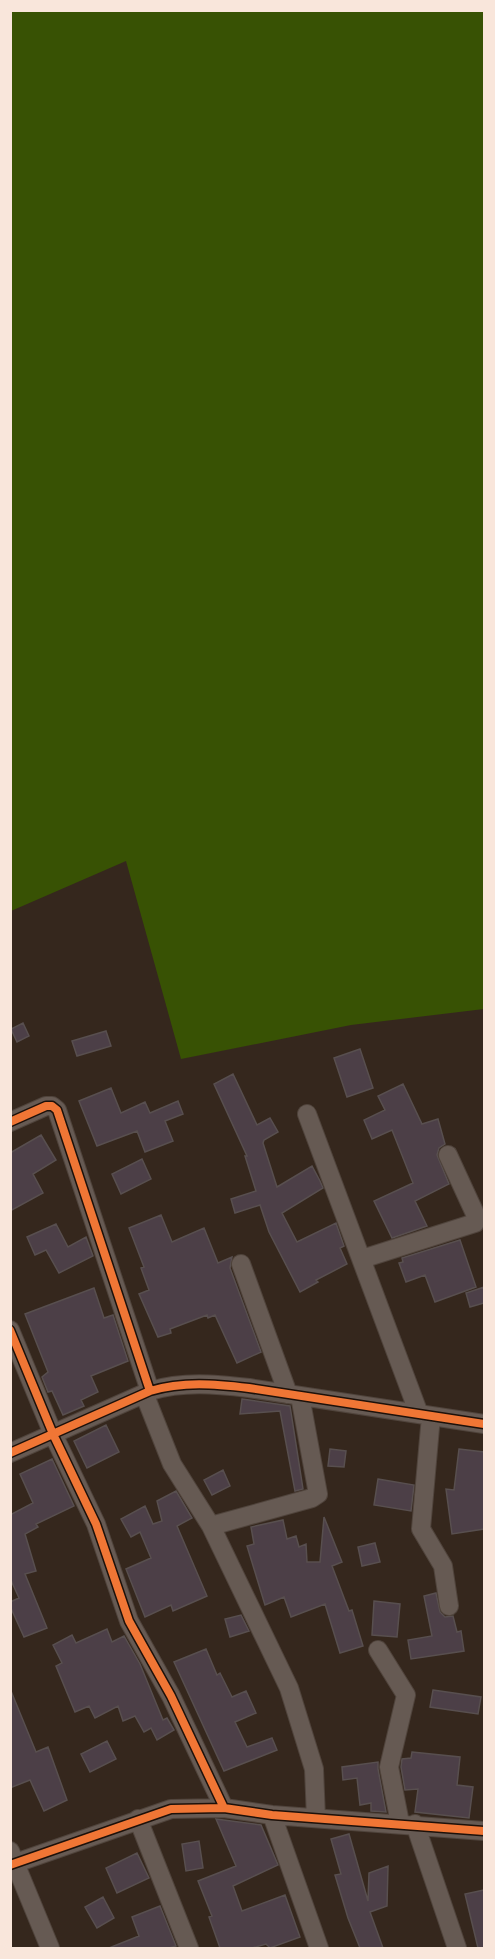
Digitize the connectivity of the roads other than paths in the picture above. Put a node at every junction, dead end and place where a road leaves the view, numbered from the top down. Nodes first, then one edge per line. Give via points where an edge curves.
1 (307, 1114) dead end
2 (10, 1122) edge
3 (448, 1155) dead end
4 (362, 1259) junction
5 (241, 1264) dead end
6 (10, 1330) edge
7 (147, 1392) junction
8 (294, 1395) junction
9 (425, 1415) junction
10 (484, 1424) edge
11 (53, 1434) junction
12 (10, 1453) edge
13 (211, 1527) junction
14 (449, 1606) dead end
15 (378, 1650) dead end
16 (224, 1808) junction
17 (272, 1815) junction
18 (316, 1818) junction
19 (138, 1819) junction
20 (407, 1824) junction
21 (484, 1831) edge
22 (12, 1860) edge
23 (50, 1948) edge
24 (189, 1948) edge
25 (319, 1948) edge
26 (457, 1948) edge

1 - 4 street
2 - 7 street via 46,1106 57,1110
3 - 4 street via 477,1218 475,1223
4 - 9 street
5 - 8 street
6 - 11 street
7 - 8 street via 173,1384 216,1384
7 - 11 street
7 - 13 street via 172,1464
8 - 9 street
8 - 13 street via 318,1494
9 - 10 street
9 - 14 street via 421,1529 443,1566
11 - 12 street
11 - 16 street via 96,1524 129,1621 171,1696
13 - 18 street via 298,1711 314,1768
15 - 20 street via 406,1695 389,1767
16 - 17 street
16 - 19 street via 171,1809
17 - 18 street
17 - 25 street
18 - 20 street
19 - 22 street
19 - 24 street
20 - 21 street
20 - 26 street
22 - 23 street

